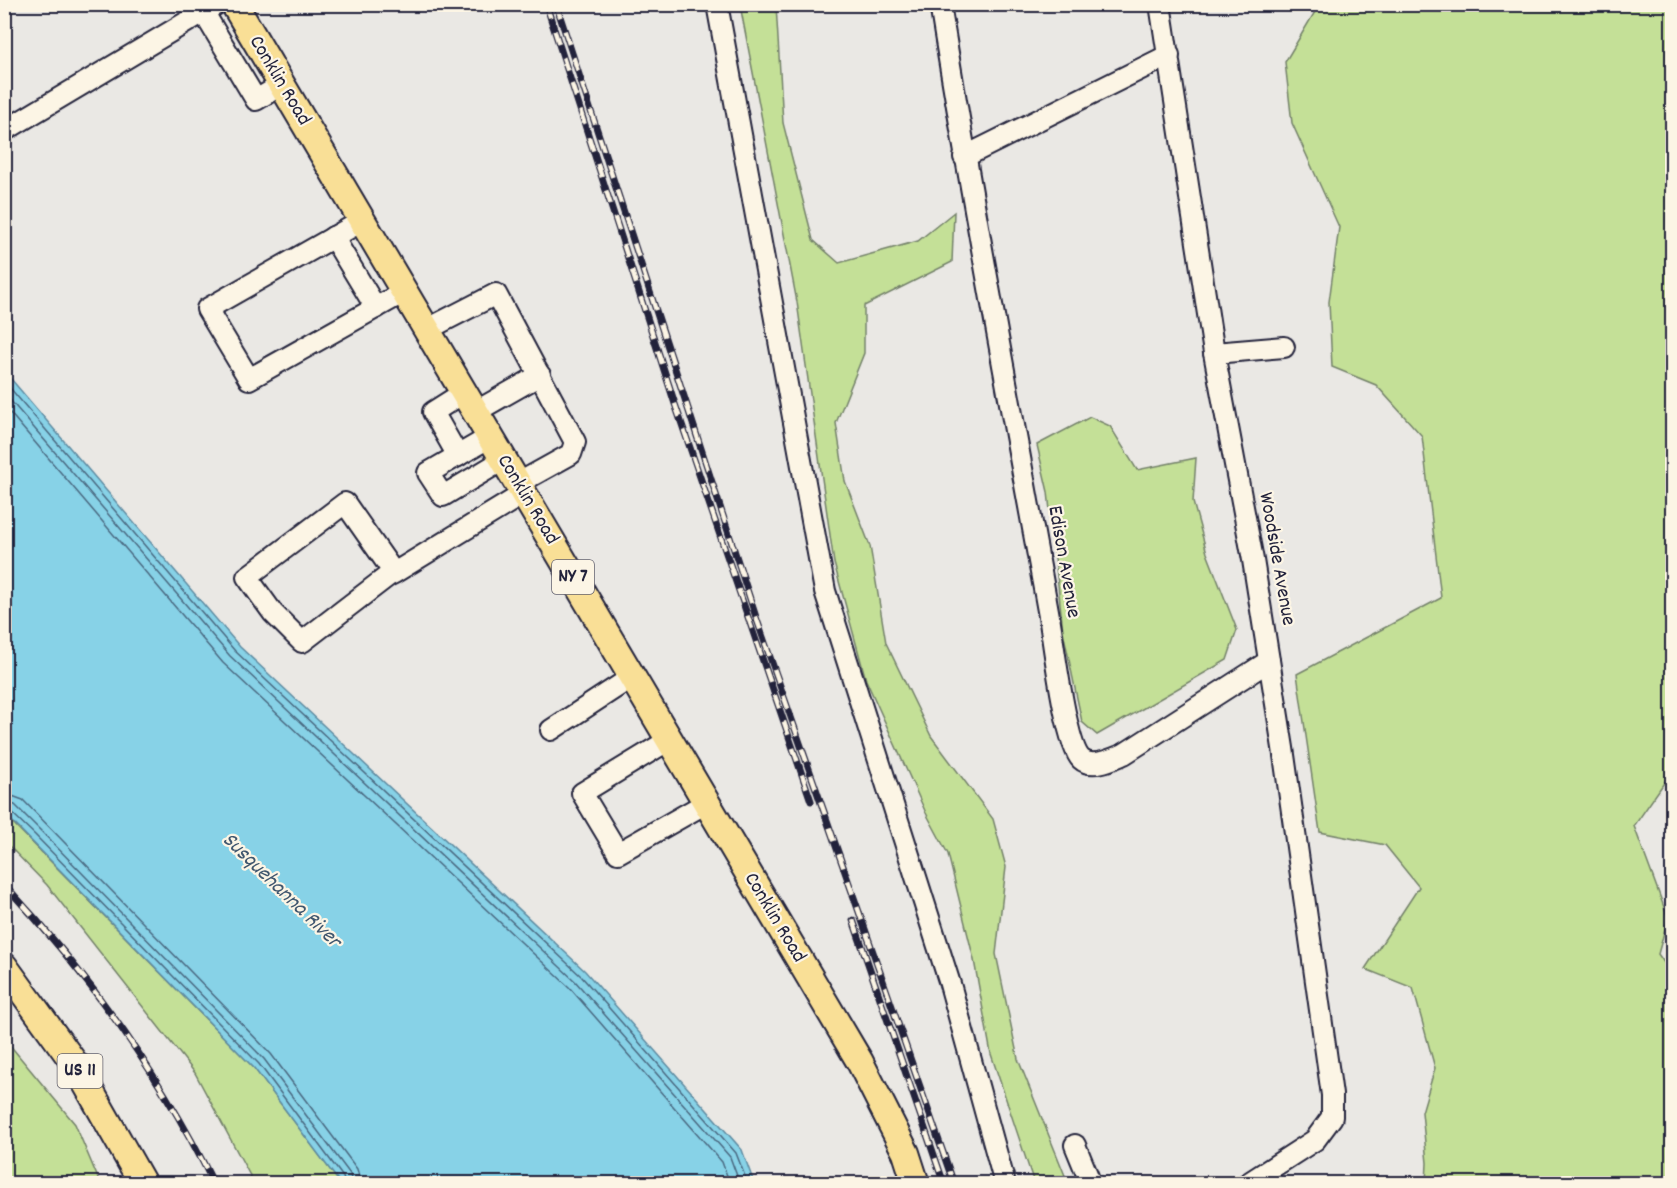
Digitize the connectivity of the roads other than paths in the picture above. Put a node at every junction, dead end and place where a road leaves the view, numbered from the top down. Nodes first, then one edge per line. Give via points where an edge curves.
1 (234, 4) edge
2 (717, 4) edge
3 (940, 4) edge
4 (1160, 4) edge
5 (210, 9) edge
6 (1169, 56) junction
7 (281, 85) junction
8 (4, 131) edge
9 (964, 157) junction
10 (362, 221) junction
11 (333, 237) junction
12 (404, 292) junction
13 (376, 308) junction
14 (426, 330) junction
15 (1284, 347) dead end
16 (1214, 353) junction
17 (540, 375) junction
18 (469, 402) junction
19 (490, 437) junction
20 (458, 456) junction
21 (503, 460) junction
22 (520, 489) junction
23 (394, 573) junction
24 (1269, 661) junction
25 (632, 677) junction
26 (551, 730) dead end
27 (669, 740) junction
28 (706, 803) junction
29 (4, 966) edge
30 (1075, 1145) dead end
31 (143, 1184) edge
32 (916, 1184) edge
33 (1005, 1184) edge
34 (1091, 1184) edge
35 (1247, 1184) edge

1 - 7 main road, Conklin Road / NY 7
2 - 33 street via 825,591 950,984
3 - 9 street, Edison Avenue
4 - 6 street, Woodside Avenue
5 - 7 street via 256,100
5 - 8 street
6 - 9 street
6 - 16 street, Woodside Avenue
7 - 10 main road, Conklin Road / NY 7
9 - 24 street, Edison Avenue via 1071,739 1080,758 1088,763 1102,763 1124,754
10 - 11 street
10 - 12 main road, Conklin Road / NY 7
11 - 13 street
11 - 13 street via 207,309 249,379
12 - 13 street
12 - 14 main road, Conklin Road / NY 7
14 - 17 street via 496,294
14 - 18 main road, Conklin Road / NY 7
15 - 16 street
16 - 24 street, Woodside Avenue
17 - 18 street
17 - 22 street via 575,442 571,453
18 - 19 main road, Conklin Road / NY 7
18 - 20 street via 433,412
19 - 20 street
19 - 21 main road, Conklin Road / NY 7
20 - 21 street via 428,473 443,496
21 - 22 main road, Conklin Road / NY 7
22 - 23 street
22 - 25 main road, Conklin Road / NY 7
23 - 23 street via 302,642 273,613 247,577 345,503
24 - 35 street, Woodside Avenue via 1332,1095 1332,1117 1315,1140
25 - 26 street
25 - 27 main road, Conklin Road / NY 7
27 - 28 main road, Conklin Road / NY 7
27 - 28 street via 582,794 618,853
28 - 32 main road, Conklin Road / NY 7 via 860,1062 906,1153
29 - 31 main road, US 11 via 75,1064
30 - 34 street

